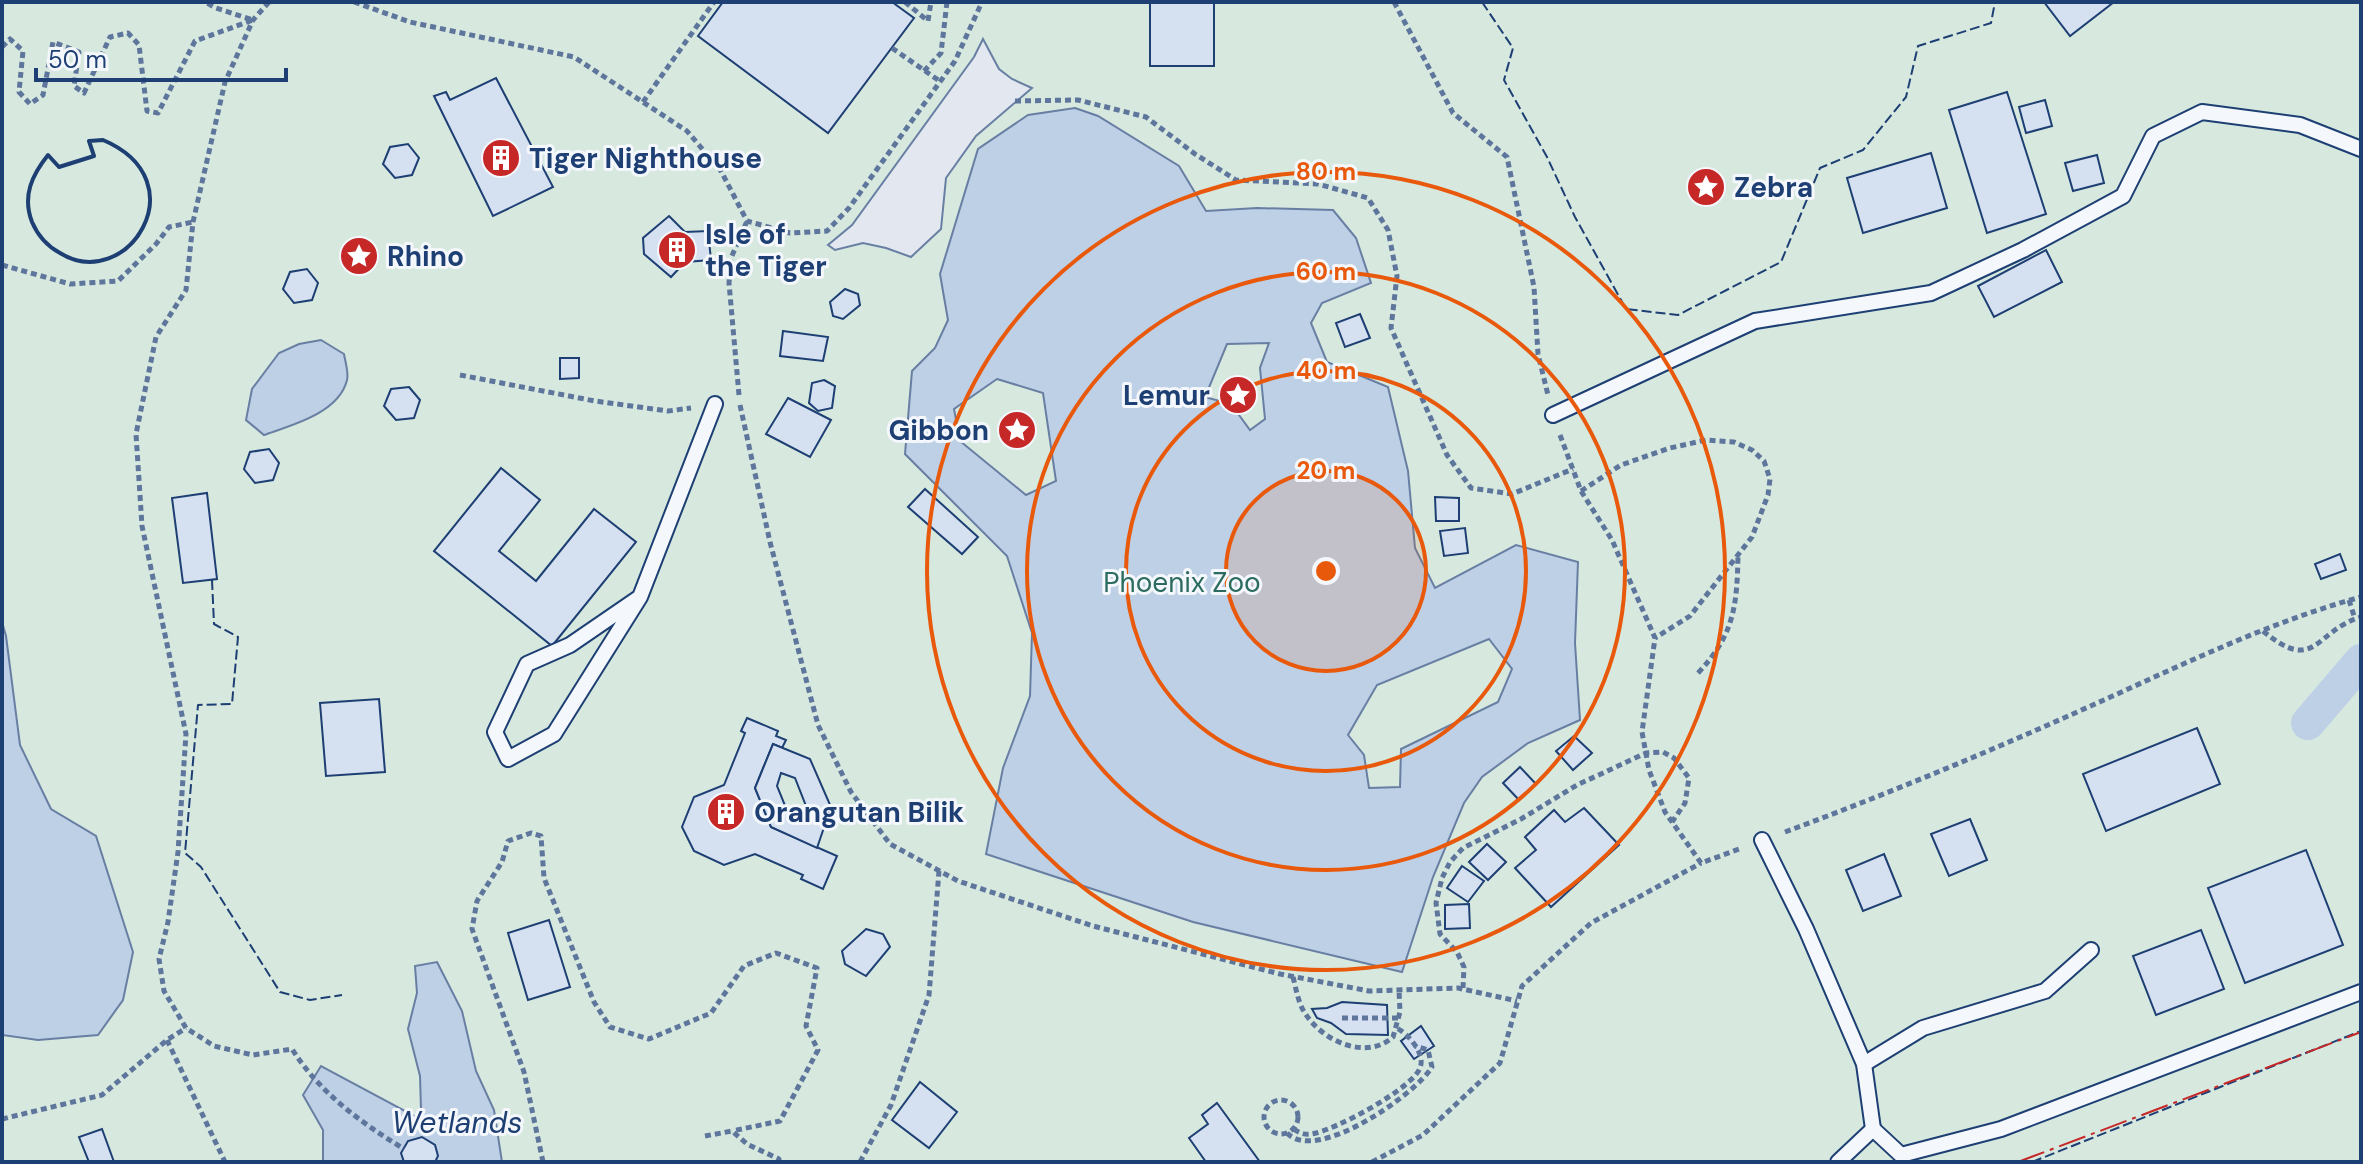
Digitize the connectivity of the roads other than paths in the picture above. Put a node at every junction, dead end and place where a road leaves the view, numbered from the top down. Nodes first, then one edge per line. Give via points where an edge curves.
1 (2361, 149) edge
2 (715, 404) road end
3 (1553, 415) road end
4 (640, 597) junction
5 (1762, 840) road end
6 (2091, 950) dead end
7 (2361, 992) edge
8 (1864, 1064) junction
9 (1873, 1129) junction
10 (1838, 1162) edge

1 - 3 lane via 2300,125 2202,112 2153,136 2123,196 1944,287 1755,321
2 - 4 lane
4 - 4 lane via 570,645 527,664 495,732 508,759 554,734
5 - 8 lane
6 - 8 lane via 2045,991 1923,1028
7 - 9 lane via 2001,1129 1901,1155
8 - 9 lane
9 - 10 lane

